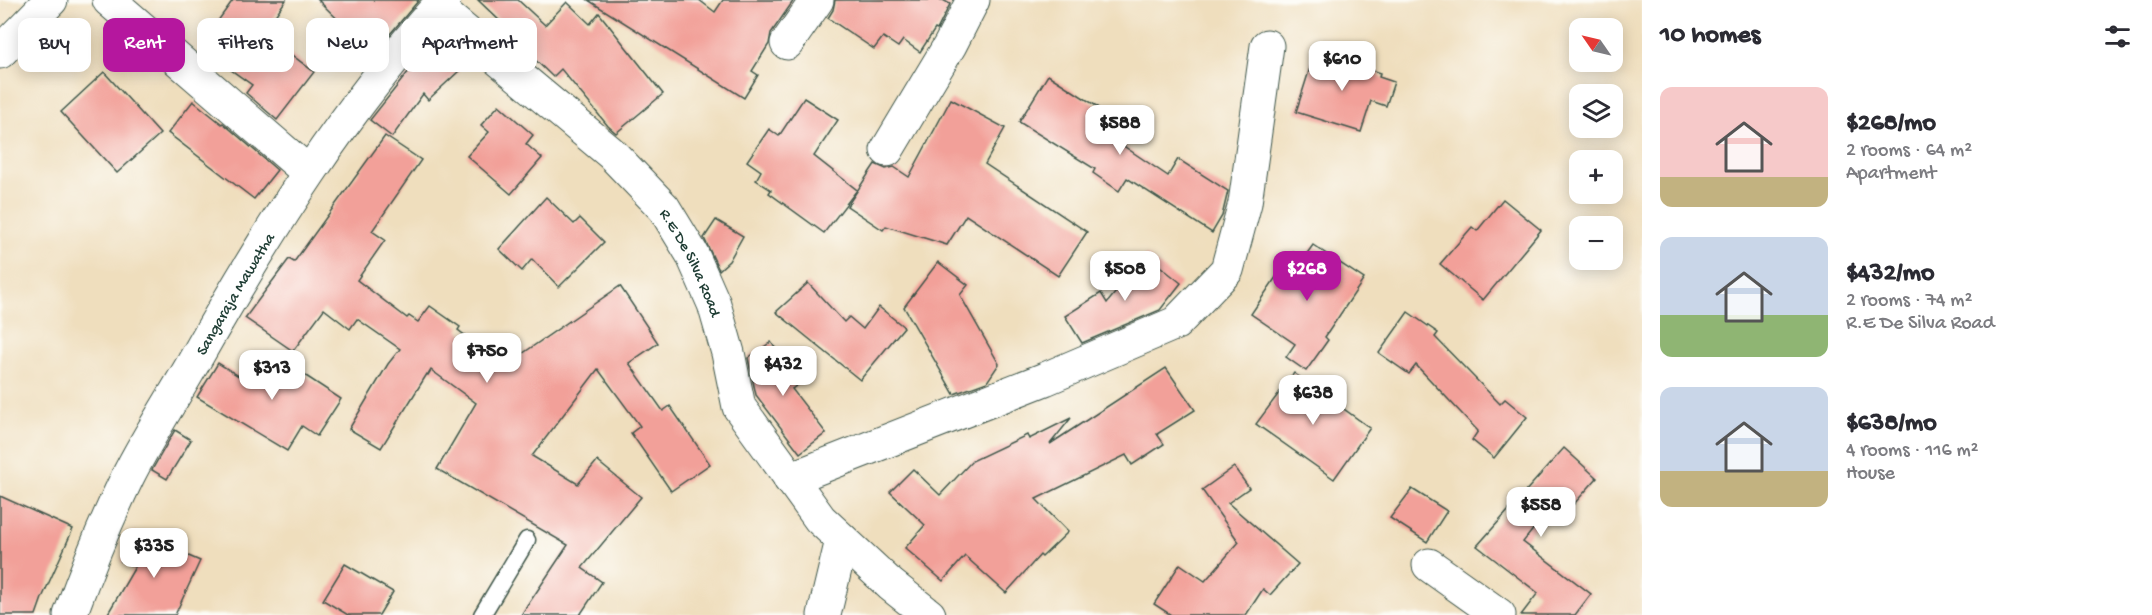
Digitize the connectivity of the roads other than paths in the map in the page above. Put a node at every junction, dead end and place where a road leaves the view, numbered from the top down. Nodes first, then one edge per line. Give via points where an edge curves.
1 (51, 0) edge
2 (109, 0) edge
3 (817, 0) edge
4 (973, 0) edge
5 (440, 4) edge
6 (788, 43) dead end
7 (1267, 46) dead end
8 (0, 52) edge
9 (887, 150) dead end
10 (308, 172) junction
11 (790, 479) junction
12 (527, 540) dead end
13 (842, 540) junction
14 (1429, 565) dead end
15 (70, 615) edge
16 (482, 615) edge
17 (824, 615) edge
18 (929, 615) edge
19 (1499, 615) edge

1 - 8 street
2 - 10 street
3 - 6 street
4 - 9 street
5 - 10 street, Sangaraja Mawatha via 379,75
5 - 11 street, R.E De Silva Road via 612,154 663,208 692,254 714,303 739,407
7 - 11 street via 1245,203 1227,270 1176,323
10 - 15 street, Sangaraja Mawatha via 251,261 128,476
11 - 13 street, R.E De Silva Road via 820,519
12 - 16 lane
13 - 17 street
13 - 18 street, R.E De Silva Road
14 - 19 street

